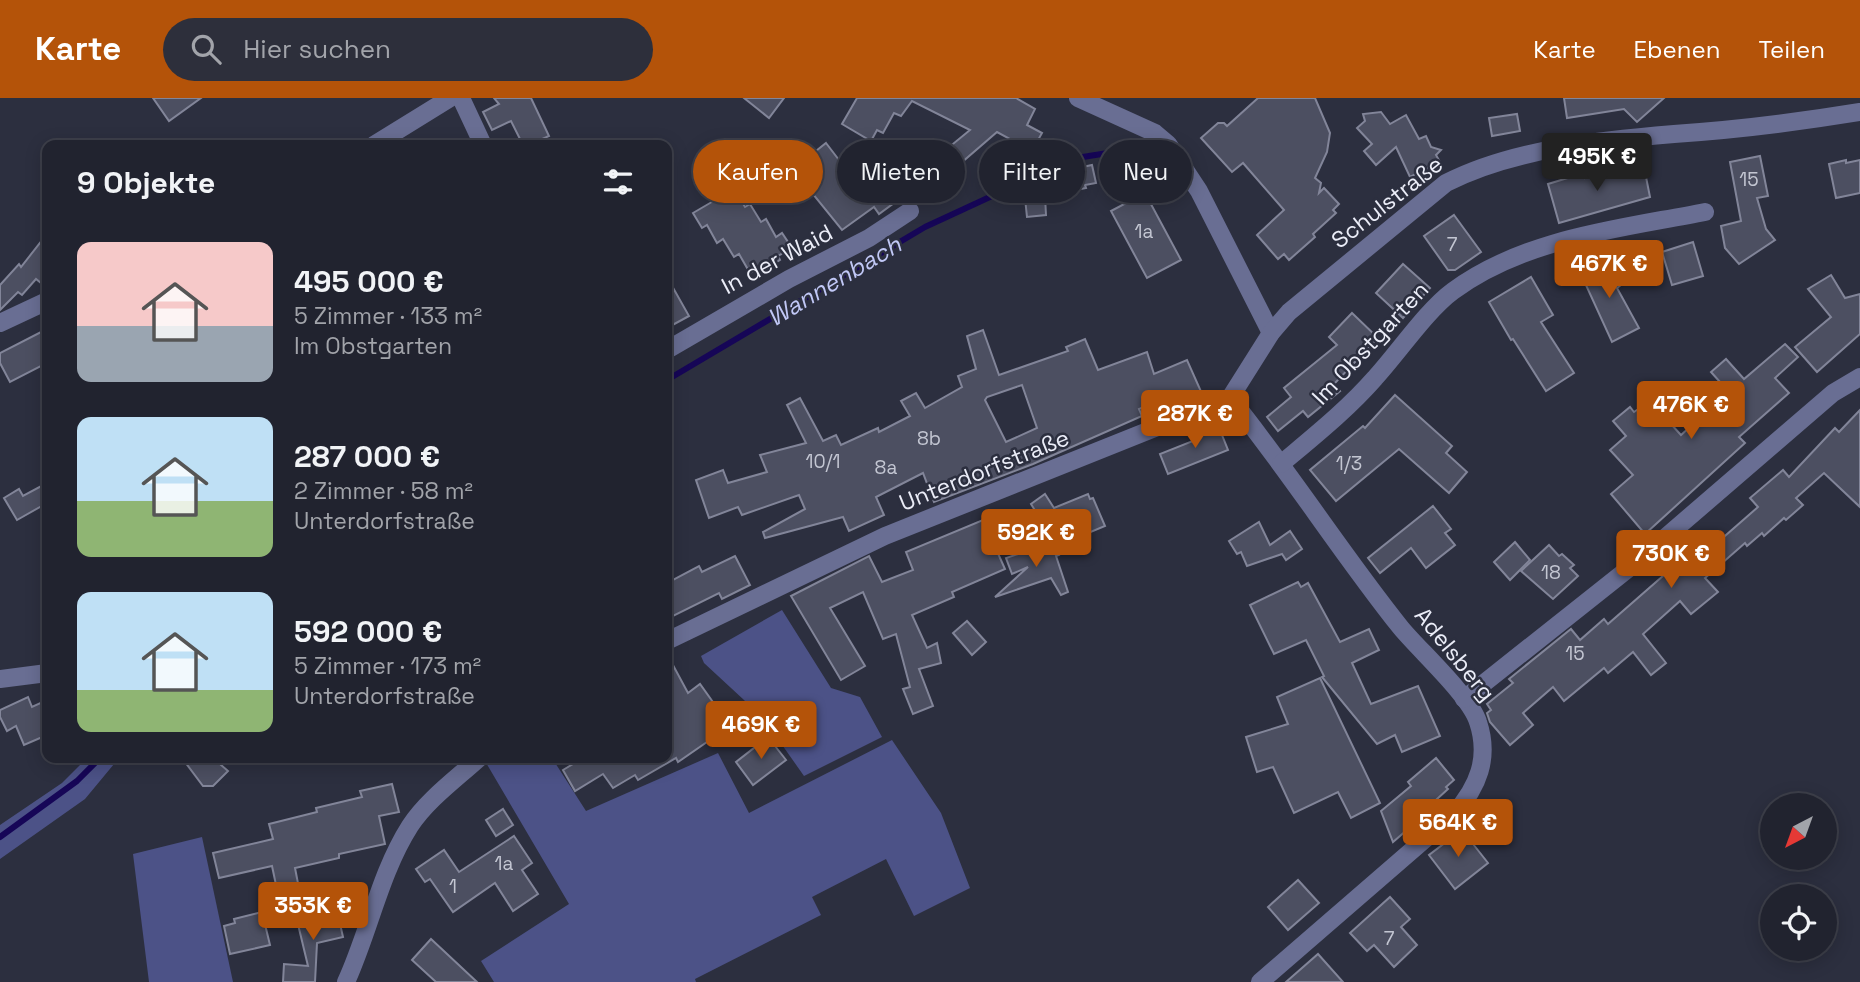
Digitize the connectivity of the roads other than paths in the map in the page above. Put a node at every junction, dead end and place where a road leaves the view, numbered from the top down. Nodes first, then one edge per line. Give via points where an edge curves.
1 (450, 98) edge
2 (461, 98) edge
3 (1078, 98) edge
4 (1860, 112) edge
5 (382, 140) edge
6 (481, 140) edge
7 (910, 211) dead end
8 (1705, 212) dead end
9 (42, 303) edge
10 (0, 323) edge
11 (1271, 333) junction
12 (672, 347) edge
13 (1860, 377) edge
14 (1230, 398) junction
15 (1281, 464) junction
16 (672, 639) edge
17 (42, 674) edge
18 (0, 679) edge
19 (1464, 699) junction
20 (473, 763) edge
21 (346, 982) edge
22 (1260, 982) edge

1 - 5 street
2 - 6 street
3 - 11 street via 1155,133 1168,144 1199,191
4 - 11 street, Schulstraße via 1625,137 1469,171 1446,183 1289,312
7 - 12 street, In der Waid
8 - 15 street, Im Obstgarten via 1551,244 1481,273 1439,303 1346,409
9 - 10 street
11 - 14 street
13 - 19 street via 1833,393 1637,561
14 - 15 street, Adelsberg
14 - 16 street, Unterdorfstraße via 885,536
15 - 19 street, Adelsberg via 1402,629
17 - 18 street
19 - 22 street, Adelsberg via 1478,720 1484,749 1480,774 1469,796 1440,828
20 - 21 street via 411,825

